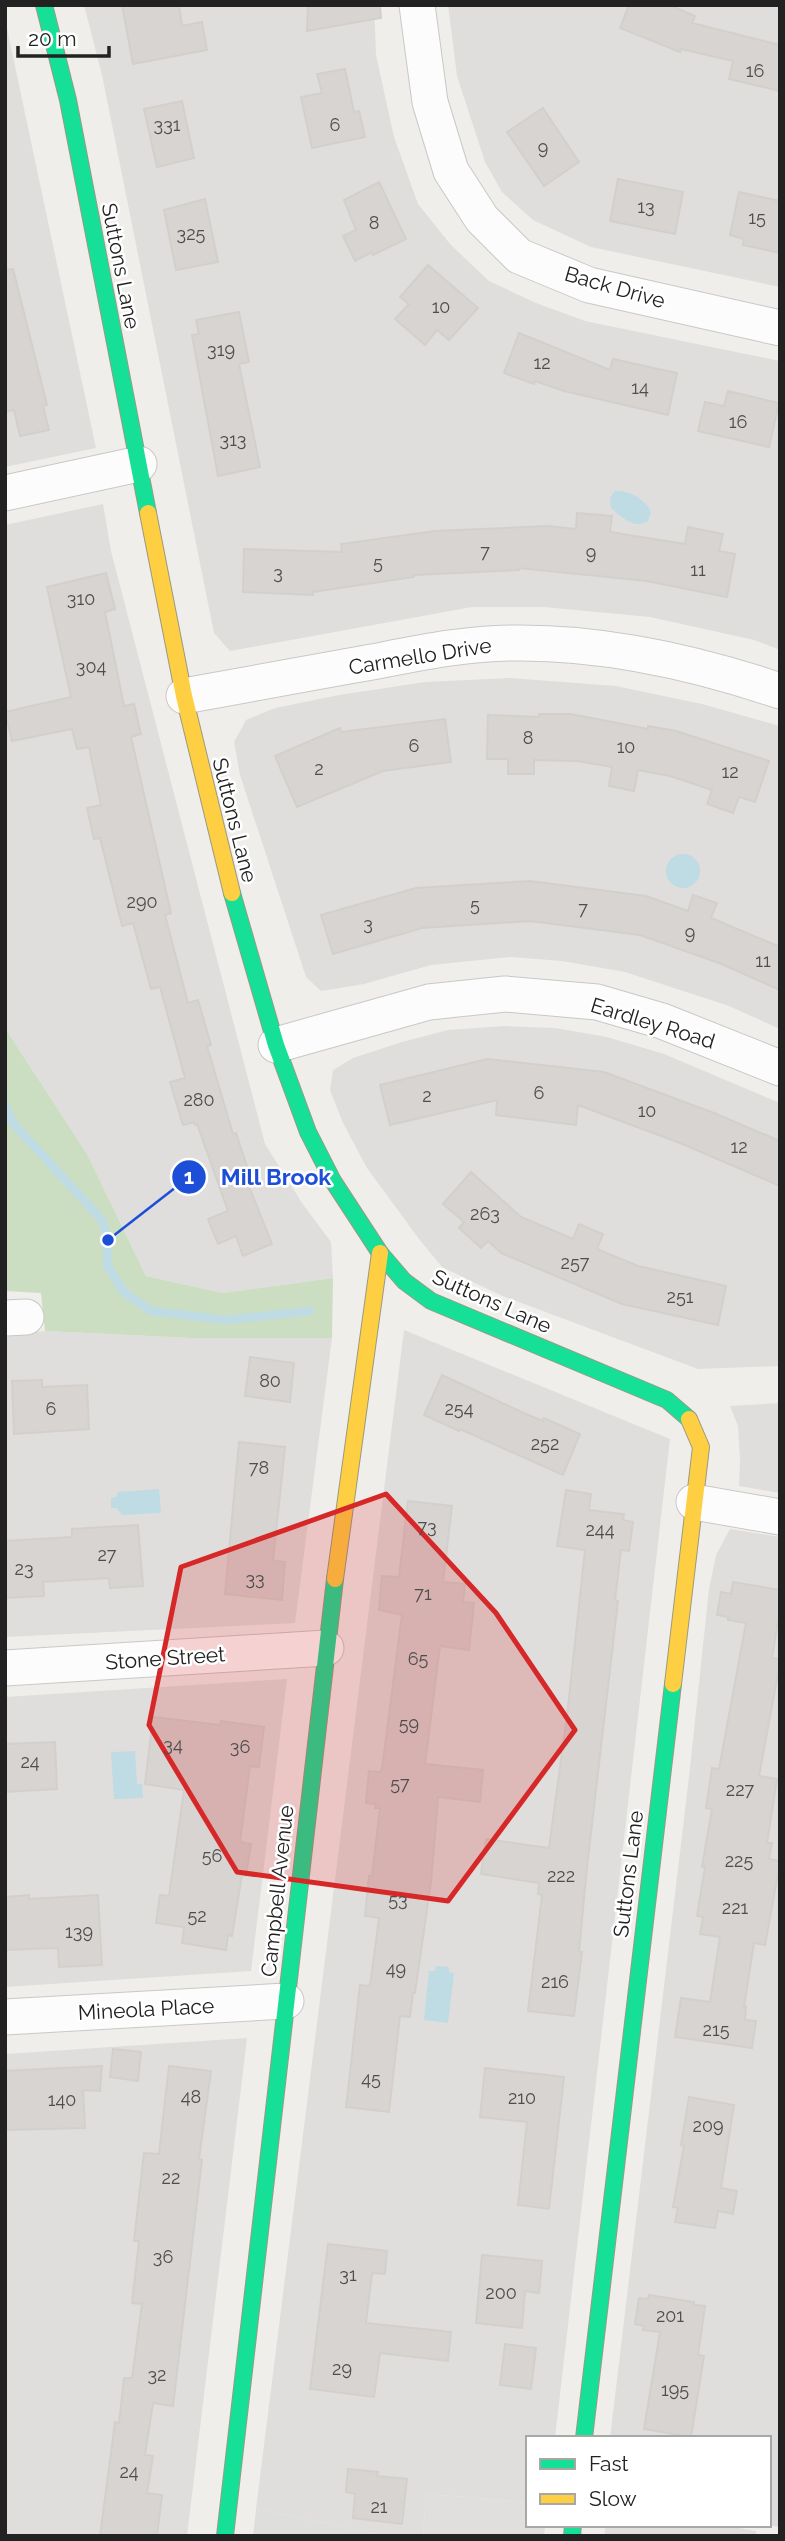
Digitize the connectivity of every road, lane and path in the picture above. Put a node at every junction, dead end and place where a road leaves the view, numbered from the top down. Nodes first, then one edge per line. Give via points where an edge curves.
1 (44, 5) edge
2 (417, 5) edge
3 (780, 328) edge
4 (139, 464) junction
5 (5, 493) edge
6 (780, 691) edge
7 (184, 696) junction
8 (276, 1045) junction
9 (780, 1068) edge
10 (380, 1253) junction
11 (694, 1502) junction
12 (780, 1517) edge
13 (326, 1648) junction
14 (5, 1668) edge
15 (286, 2001) junction
16 (5, 2017) edge
17 (583, 2436) edge
18 (225, 2536) edge

1 - 4 street, Suttons Lane via 68,100
2 - 3 street, Back Drive via 430,102 451,171 482,219 519,256 589,285
4 - 5 street
4 - 7 street, Suttons Lane
6 - 7 street, Carmello Drive via 634,653 514,643 458,646
7 - 8 street, Suttons Lane via 238,916
8 - 9 street, Eardley Road via 429,1002 505,994 597,1002 662,1021
8 - 10 street, Suttons Lane via 308,1132 333,1181
10 - 11 street, Suttons Lane via 404,1282 431,1301 667,1400 689,1419 701,1447
10 - 13 street, Campbell Avenue
11 - 12 street
11 - 17 street, Suttons Lane
13 - 14 street, Stone Street
13 - 15 street, Campbell Avenue
15 - 16 street, Mineola Place
15 - 18 street, Campbell Avenue

